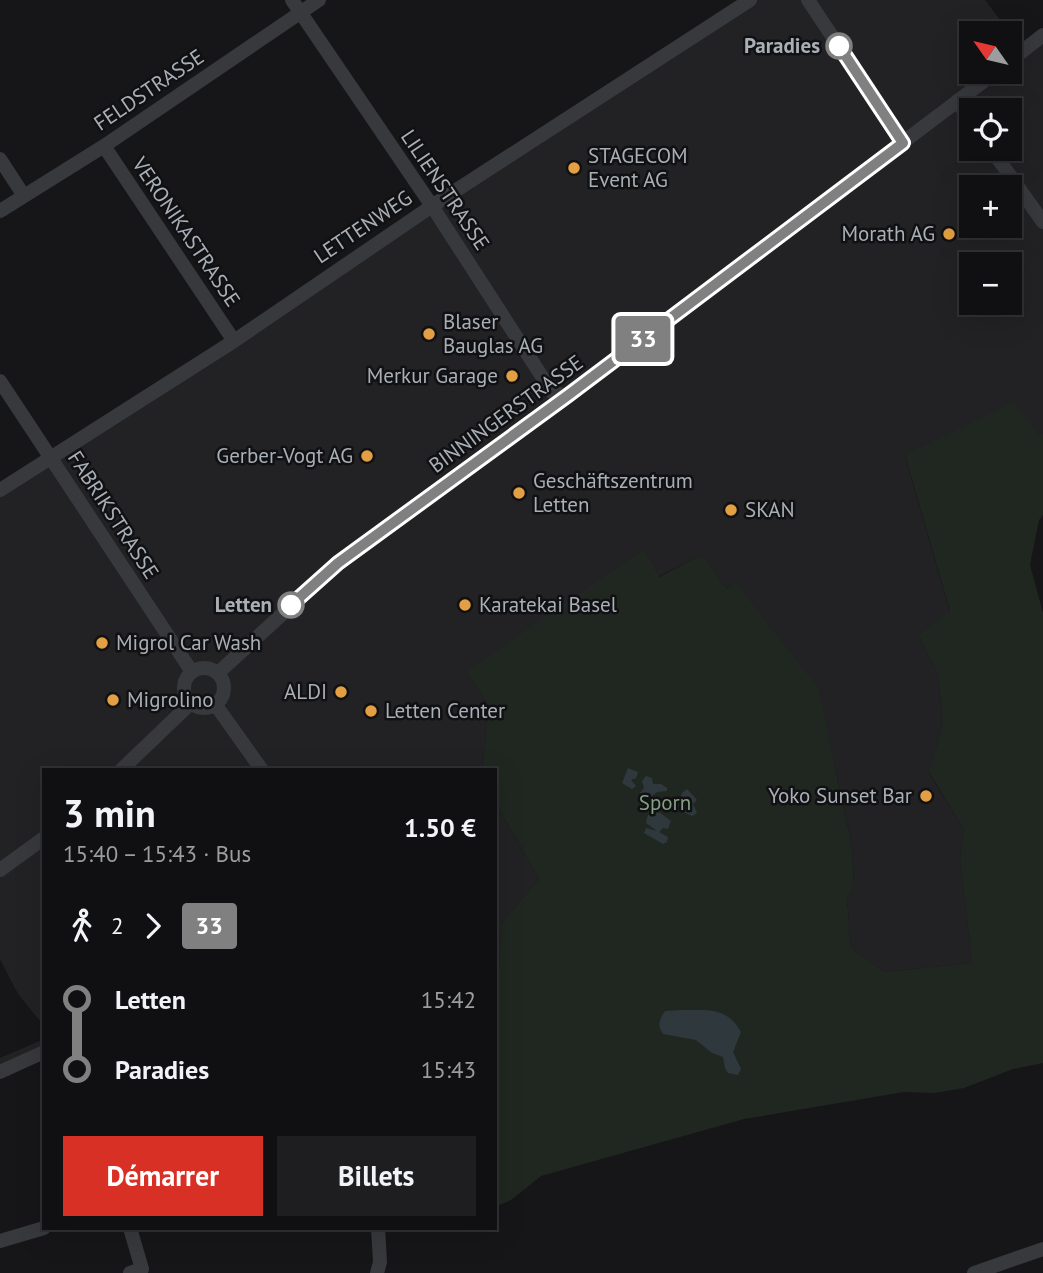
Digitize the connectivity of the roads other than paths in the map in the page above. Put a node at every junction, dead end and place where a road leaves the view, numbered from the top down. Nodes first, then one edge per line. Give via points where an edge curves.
1 (319, 0) edge
2 (750, 0) edge
3 (808, 0) edge
4 (296, 6) edge
5 (1043, 35) edge
6 (1022, 52) edge
7 (980, 84) edge
8 (957, 101) junction
9 (959, 104) edge
10 (903, 143) junction
11 (104, 146) junction
12 (0, 159) edge
13 (1000, 161) edge
14 (24, 196) junction
15 (432, 206) junction
16 (0, 211) edge
17 (1043, 222) edge
18 (234, 341) junction
19 (0, 381) edge
20 (567, 396) junction
21 (50, 457) junction
22 (0, 490) edge
23 (191, 672) junction
24 (218, 673) junction
25 (191, 703) junction
26 (215, 704) junction
27 (123, 768) edge
28 (261, 768) edge
29 (42, 839) edge
30 (0, 870) edge
31 (42, 1053) edge
32 (0, 1072) edge
33 (42, 1229) edge
34 (131, 1230) edge
35 (378, 1230) edge
36 (0, 1241) edge
37 (1043, 1249) edge
38 (130, 1273) edge
39 (377, 1273) edge
40 (974, 1273) edge

1 - 4 street, FELDSTRASSE
2 - 15 street, LETTENWEG
3 - 10 street
4 - 11 street, FELDSTRASSE
4 - 15 street, LILIENSTRASSE
5 - 6 street
7 - 8 street, BINNINGERSTRASSE
8 - 9 street
8 - 10 street, BINNINGERSTRASSE
10 - 20 street, BINNINGERSTRASSE
11 - 14 street, FELDSTRASSE
11 - 18 street, VERONIKASTRASSE
12 - 14 street
13 - 17 street
14 - 16 street, FELDSTRASSE
15 - 18 street, LETTENWEG
15 - 20 street, LILIENSTRASSE via 552,392
18 - 21 street, LETTENWEG
19 - 21 street, FABRIKSTRASSE
20 - 24 street, BINNINGERSTRASSE via 338,563
21 - 22 street, LETTENWEG
21 - 23 street, FABRIKSTRASSE
23 - 24 street via 202,667
23 - 25 street via 184,684
24 - 26 street via 224,690
25 - 26 street via 203,708
25 - 27 street
26 - 28 street
29 - 30 street
31 - 32 street
33 - 36 street
34 - 38 street via 142,1269
35 - 39 street
37 - 40 street

